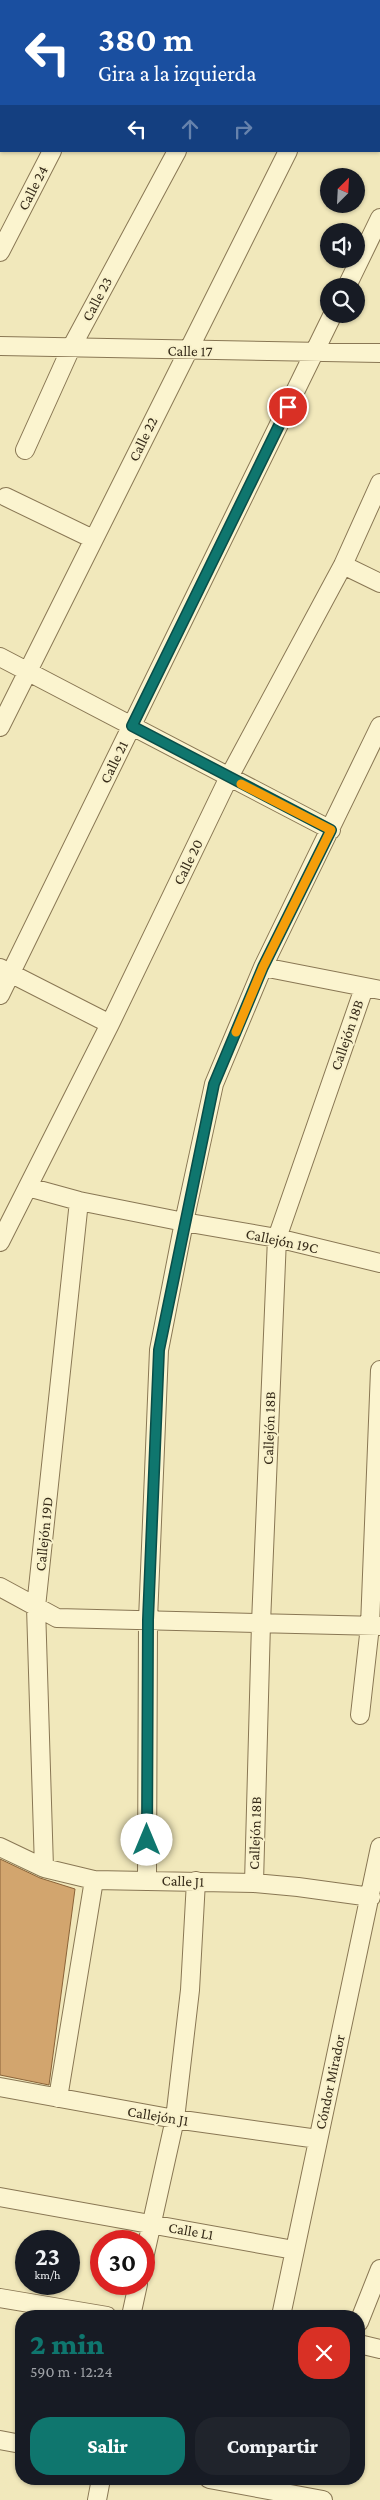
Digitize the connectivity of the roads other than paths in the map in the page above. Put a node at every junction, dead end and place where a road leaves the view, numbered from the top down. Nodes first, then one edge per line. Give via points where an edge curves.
1 (51, 152) edge
2 (176, 152) edge
3 (287, 152) edge
4 (380, 218) edge
5 (0, 252) edge
6 (351, 278) edge
7 (329, 323) edge
8 (0, 346) edge
9 (71, 348) junction
10 (187, 351) junction
11 (314, 353) junction
12 (380, 353) edge
13 (25, 450) dead end
14 (380, 483) edge
15 (6, 497) dead end
16 (93, 539) junction
17 (343, 565) junction
18 (380, 583) edge
19 (0, 657) edge
20 (28, 671) junction
21 (132, 726) junction
22 (380, 726) edge
23 (0, 727) edge
24 (229, 778) junction
25 (331, 830) junction
26 (263, 967) junction
27 (5, 970) edge
28 (372, 989) edge
29 (0, 995) edge
30 (110, 1024) junction
31 (28, 1187) junction
32 (79, 1201) junction
33 (184, 1222) junction
34 (277, 1238) junction
35 (0, 1242) edge
36 (380, 1263) edge
37 (380, 1370) edge
38 (0, 1587) edge
39 (36, 1607) junction
40 (148, 1620) junction
41 (261, 1623) junction
42 (375, 1626) edge
43 (360, 1714) dead end
44 (0, 1847) edge
45 (379, 1857) edge
46 (44, 1868) junction
47 (94, 1880) junction
48 (147, 1880) junction
49 (196, 1881) junction
50 (254, 1884) junction
51 (371, 1898) junction
52 (0, 2087) edge
53 (58, 2098) junction
54 (175, 2119) junction
55 (318, 2139) junction
56 (0, 2197) edge
57 (152, 2224) junction
58 (151, 2230) edge
59 (294, 2250) junction
60 (380, 2269) edge
61 (135, 2295) edge
62 (0, 2298) edge
63 (71, 2310) edge
64 (132, 2310) edge
65 (282, 2310) edge
66 (364, 2310) edge
67 (365, 2345) edge
68 (380, 2349) edge
69 (0, 2440) edge
70 (15, 2443) edge
71 (100, 2485) edge
72 (242, 2485) edge
73 (97, 2500) edge
74 (323, 2500) edge

1 - 5 street, Calle 24
2 - 9 street, Calle 23
3 - 10 street, Calle 22
4 - 6 street
7 - 11 street, Calle 21
8 - 9 street, Calle 17
9 - 10 street, Calle 17
9 - 13 street, Calle 23
10 - 11 street, Calle 17
10 - 16 street, Calle 22
11 - 12 street, Calle 17
11 - 21 street, Calle 21
14 - 17 street, Calle 20
15 - 16 street
16 - 20 street, Calle 22
17 - 18 street
17 - 24 street, Calle 20
19 - 20 street
20 - 21 street
20 - 23 street, Calle 22
21 - 24 street
21 - 27 street, Calle 21
22 - 25 street
24 - 25 street
24 - 30 street, Calle 20
25 - 26 street
26 - 28 street
26 - 33 street via 214,1084
27 - 29 street, Calle 21
27 - 30 street
28 - 34 street, Callejón 18B
30 - 31 street, Calle 20
31 - 32 street, Callejón 19C
31 - 35 street, Calle 20
32 - 33 street, Callejón 19C
32 - 39 street, Callejón 19D
33 - 34 street, Callejón 19C
33 - 40 street via 159,1350
34 - 36 street, Callejón 19C
34 - 41 street, Callejón 18B
37 - 42 street
38 - 39 street
39 - 40 street via 56,1618
39 - 46 street, Callejón 19D
40 - 41 street
40 - 48 street
41 - 42 street
41 - 50 street, Callejón 18B
42 - 43 street
44 - 46 street, Calle J1
45 - 51 street, Cóndor Mirador
46 - 47 street, Calle J1
47 - 48 street, Calle J1
47 - 53 street
48 - 49 street, Calle J1
49 - 50 street, Calle J1
49 - 54 street via 190,1990
50 - 51 street, Calle J1
51 - 55 street, Cóndor Mirador
52 - 53 street, Callejón J1
53 - 54 street, Callejón J1
54 - 55 street, Callejón J1
54 - 57 street
55 - 59 street, Cóndor Mirador
56 - 57 street, Calle L1
57 - 58 street
57 - 59 street, Calle L1
59 - 65 street, Cóndor Mirador
60 - 66 street
61 - 64 street
62 - 63 street
67 - 68 street
69 - 70 street
71 - 73 street
72 - 74 street

